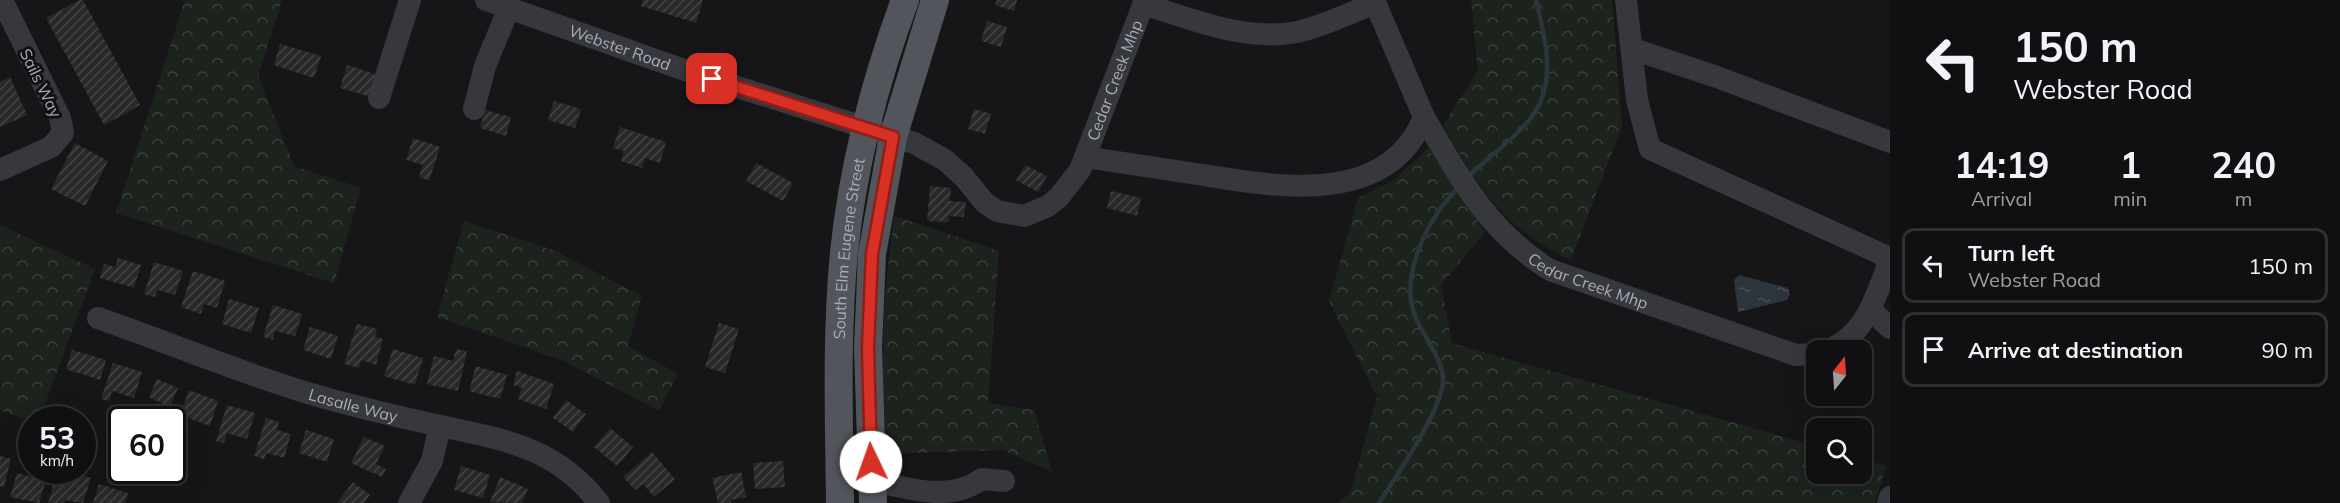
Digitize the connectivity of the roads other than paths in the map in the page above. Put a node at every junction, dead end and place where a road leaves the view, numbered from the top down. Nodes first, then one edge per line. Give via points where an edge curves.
1 (2, 0) edge
2 (410, 0) edge
3 (486, 0) edge
4 (905, 0) edge
5 (935, 0) edge
6 (1626, 0) edge
7 (1144, 2) edge
8 (1375, 2) edge
9 (509, 8) junction
10 (1633, 49) junction
11 (379, 98) dead end
12 (474, 109) dead end
13 (1424, 117) junction
14 (864, 128) junction
15 (893, 137) junction
16 (1890, 142) edge
17 (1085, 157) junction
18 (0, 170) edge
19 (1890, 259) edge
20 (1871, 310) junction
21 (99, 318) dead end
22 (1890, 328) edge
23 (1844, 340) edge
24 (1806, 355) edge
25 (440, 426) junction
26 (1004, 481) dead end
27 (873, 492) edge
28 (1890, 497) edge
29 (410, 503) edge
30 (598, 503) edge
31 (840, 503) edge
32 (1888, 503) edge

1 - 18 street, Sails Way via 60,118 63,133 51,147
2 - 11 street
3 - 9 street, Webster Road
4 - 14 main road, South Elm Eugene Street
5 - 15 main road, South Elm Eugene Street
6 - 10 street
7 - 8 street, Cedar Creek Mhp via 1239,32 1264,35 1298,31
7 - 17 street, Cedar Creek Mhp
8 - 13 street, Cedar Creek Mhp
9 - 12 street via 485,66
9 - 14 street, Webster Road
10 - 16 street
10 - 19 street via 1637,100 1650,149
13 - 17 street, Cedar Creek Mhp via 1410,142 1384,167 1324,185 1272,186
13 - 24 street, Cedar Creek Mhp via 1489,219 1525,254 1550,270 1796,356
14 - 15 street, Webster Road
14 - 31 main road, South Elm Eugene Street via 844,251 838,346
15 - 17 street, Cedar Creek Mhp via 914,143 945,160 984,202 1008,214 1029,215 1048,206 1073,182
15 - 27 main road, South Elm Eugene Street via 871,273 868,348
19 - 20 street
20 - 22 street
20 - 23 street
21 - 25 street, Lasalle Way via 292,388
25 - 29 street via 432,461
25 - 30 street, Lasalle Way via 504,438 538,453 567,471
26 - 27 street via 981,479 970,488 946,494
28 - 32 street

